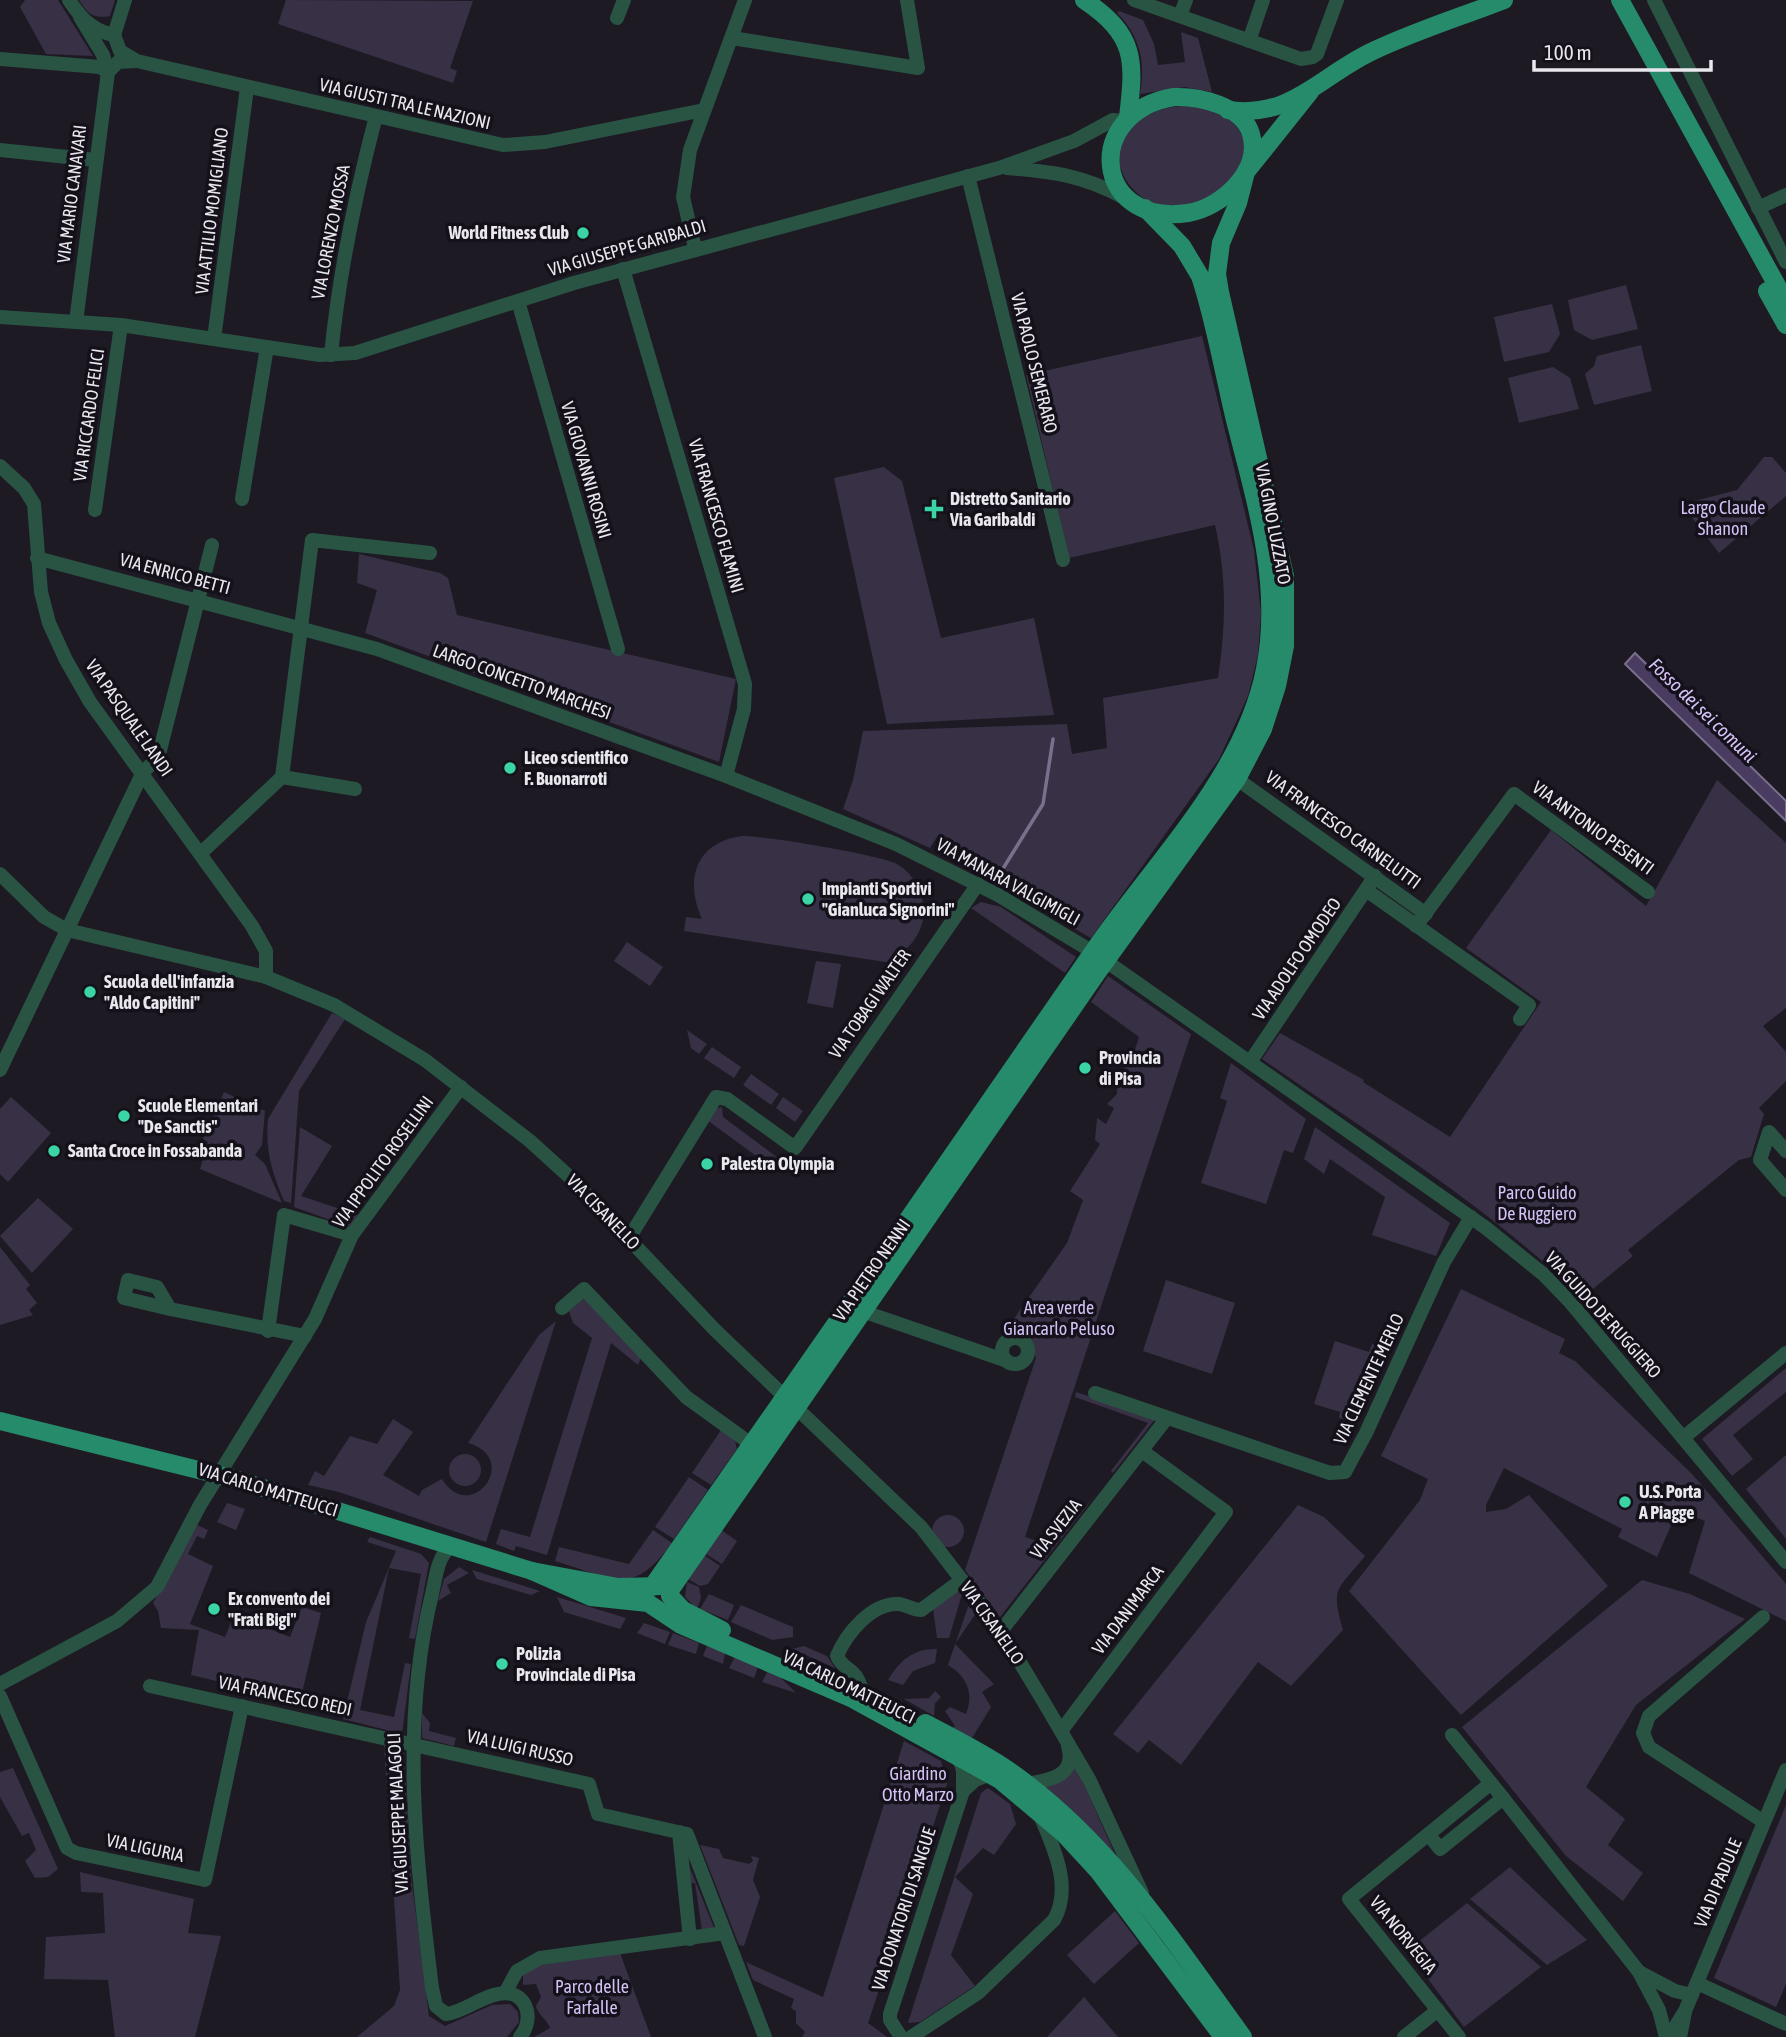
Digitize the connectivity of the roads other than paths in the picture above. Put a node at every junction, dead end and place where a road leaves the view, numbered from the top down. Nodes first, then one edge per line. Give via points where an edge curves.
1 (69, 0) edge
2 (125, 0) edge
3 (624, 0) edge
4 (746, 0) edge
5 (907, 0) edge
6 (1084, 0) edge
7 (1135, 0) edge
8 (1186, 0) edge
9 (1263, 0) edge
10 (1337, 0) edge
11 (1504, 0) edge
12 (1654, 0) edge
13 (1620, 1) edge
14 (1180, 16) junction
15 (80, 17) junction
16 (617, 18) dead end
17 (114, 35) junction
18 (732, 38) junction
19 (1249, 41) junction
20 (0, 59) edge
21 (137, 61) junction
22 (108, 72) junction
23 (247, 88) junction
24 (1310, 92) junction
25 (704, 110) junction
26 (1228, 110) junction
27 (376, 116) junction
28 (1126, 119) junction
29 (0, 150) edge
30 (96, 160) junction
31 (999, 167) junction
32 (1246, 172) junction
33 (968, 176) junction
34 (1726, 195) junction
35 (1786, 195) edge
36 (1139, 205) junction
37 (1758, 208) junction
38 (695, 248) junction
39 (1786, 262) edge
40 (623, 269) junction
41 (518, 301) junction
42 (1786, 302) edge
43 (0, 318) edge
44 (76, 322) junction
45 (121, 325) junction
46 (1786, 325) edge
47 (214, 339) junction
48 (267, 346) junction
49 (331, 355) junction
50 (0, 466) edge
51 (242, 499) dead end
52 (94, 510) dead end
53 (212, 545) dead end
54 (430, 553) dead end
55 (37, 558) junction
56 (1063, 560) dead end
57 (200, 600) junction
58 (302, 628) junction
59 (618, 649) dead end
60 (143, 772) junction
61 (726, 776) junction
62 (282, 777) junction
63 (1237, 779) junction
64 (355, 789) dead end
65 (201, 853) junction
66 (0, 874) edge
67 (1375, 876) junction
68 (978, 884) junction
69 (1366, 890) junction
70 (1648, 892) dead end
71 (1426, 914) junction
72 (1416, 926) junction
73 (67, 930) junction
74 (1100, 956) junction
75 (266, 977) junction
76 (1520, 1019) dead end
77 (1250, 1062) junction
78 (0, 1070) edge
79 (461, 1087) junction
80 (1786, 1151) edge
81 (1786, 1190) edge
82 (1471, 1217) junction
83 (352, 1235) junction
84 (629, 1238) junction
85 (562, 1308) dead end
86 (170, 1309) dead end
87 (862, 1311) junction
88 (268, 1331) junction
89 (305, 1336) junction
90 (1786, 1353) edge
91 (1007, 1361) dead end
92 (1095, 1393) dead end
93 (790, 1402) junction
94 (1167, 1418) junction
95 (0, 1421) edge
96 (1683, 1438) junction
97 (751, 1444) junction
98 (1142, 1451) junction
99 (219, 1475) junction
100 (451, 1546) junction
101 (1786, 1562) edge
102 (962, 1580) junction
103 (658, 1596) junction
104 (1763, 1617) dead end
105 (1001, 1631) junction
106 (0, 1684) edge
107 (150, 1686) dead end
108 (862, 1691) junction
109 (0, 1696) edge
110 (242, 1706) junction
111 (1452, 1735) dead end
112 (1064, 1736) junction
113 (412, 1744) junction
114 (958, 1756) junction
115 (1786, 1770) edge
116 (991, 1774) junction
117 (1491, 1783) junction
118 (1021, 1788) junction
119 (963, 1791) junction
120 (1503, 1798) junction
121 (1038, 1811) junction
122 (1764, 1822) junction
123 (678, 1832) junction
124 (1429, 1835) junction
125 (1153, 1913) junction
126 (725, 1933) junction
127 (690, 1939) junction
128 (1639, 1972) junction
129 (1694, 1989) junction
130 (505, 1993) junction
131 (1438, 2010) junction
132 (1685, 2011) junction
133 (1786, 2024) edge
134 (520, 2037) edge
135 (765, 2037) edge
136 (901, 2037) edge
137 (911, 2037) edge
138 (1223, 2037) edge
139 (1243, 2037) edge
140 (1404, 2037) edge
141 (1459, 2037) edge
142 (1667, 2037) edge
143 (1680, 2037) edge

1 - 15 street
2 - 17 street
3 - 16 street
4 - 18 street
5 - 18 street via 918,68
6 - 28 main road via 1116,26 1129,49 1133,72
7 - 14 street
8 - 14 street
9 - 19 street
10 - 19 street via 1317,54 1301,59
11 - 24 main road via 1371,52
12 - 37 street
13 - 34 main road
14 - 19 street
15 - 17 street
15 - 22 street
17 - 21 street via 120,51
18 - 25 street
20 - 22 street via 100,67
21 - 22 street via 118,62
21 - 23 street, VIA GIUSTI TRA LE NAZIONI
22 - 30 street, VIA MARIO CANAVARI
23 - 27 street, VIA GIUSTI TRA LE NAZIONI
23 - 47 street, VIA ATTILIO MOMIGLIANO
24 - 26 main road via 1261,112
24 - 32 main road
25 - 27 street, VIA GIUSTI TRA LE NAZIONI via 511,146
25 - 38 street via 690,150 682,197
26 - 28 main road via 1200,99 1174,97 1144,105
26 - 32 main road via 1243,120 1252,136
27 - 49 street, VIA LORENZO MOSSA via 351,212
28 - 31 street, VIA GIUSEPPE GARIBALDI via 1113,120 1074,142
28 - 36 main road via 1113,145 1110,167 1117,188
29 - 30 street
30 - 44 street, VIA MARIO CANAVARI
31 - 33 street, VIA GIUSEPPE GARIBALDI
31 - 36 street, VIA GIUSEPPE GARIBALDI via 1074,176
32 - 36 main road via 1227,194 1204,209 1175,214
32 - 63 main road, VIA GINO LUZZATO via 1221,243 1218,280 1282,550 1287,618 1272,705
33 - 38 street, VIA GIUSEPPE GARIBALDI
33 - 56 street, VIA PAOLO SEMERARO
34 - 42 main road
34 - 46 main road via 1735,230
35 - 37 street
36 - 74 main road, VIA GINO LUZZATO via 1182,246 1203,288 1268,558 1272,624 1260,691 1231,760
37 - 39 street
38 - 40 street, VIA GIUSEPPE GARIBALDI
40 - 41 street, VIA GIUSEPPE GARIBALDI
40 - 61 street, VIA FRANCESCO FLAMINI via 745,684 744,709
41 - 49 street, VIA GIUSEPPE GARIBALDI via 371,349
41 - 59 street, VIA GIOVANNI ROSINI
43 - 44 street, VIA GIUSEPPE GARIBALDI
44 - 45 street, VIA GIUSEPPE GARIBALDI
45 - 47 street, VIA GIUSEPPE GARIBALDI
45 - 52 street, VIA RICCARDO FELICI
47 - 48 street, VIA GIUSEPPE GARIBALDI
48 - 49 street, VIA GIUSEPPE GARIBALDI
48 - 51 street
50 - 55 street, VIA PASQUALE LANDI via 32,499
53 - 57 street
54 - 58 street via 312,540
55 - 57 street, VIA ENRICO BETTI
55 - 60 street, VIA PASQUALE LANDI via 45,608 60,649 90,702
57 - 58 street, VIA ENRICO BETTI
57 - 60 street via 158,758
58 - 61 street, LARGO CONCETTO MARCHESI via 377,649
58 - 62 street
60 - 65 street, VIA PASQUALE LANDI
60 - 73 street
61 - 68 street, VIA MANARA VALGIMIGLI via 896,844
62 - 64 street
62 - 65 street
63 - 67 street, VIA FRANCESCO CARNELUTTI
63 - 74 main road, VIA GINO LUZZATO
65 - 75 street, VIA PASQUALE LANDI via 260,939 268,960
66 - 73 street, VIA CISANELLO via 44,917
67 - 69 street, VIA ADOLFO OMODEO
67 - 71 street, VIA FRANCESCO CARNELUTTI
68 - 74 street, VIA MANARA VALGIMIGLI
68 - 84 street, VIA TOBAGI WALTER via 795,1148 723,1097 713,1100
69 - 72 street, VIA FRANCESCO CARNELUTTI
69 - 77 street, VIA ADOLFO OMODEO
70 - 71 street, VIA ANTONIO PESENTI via 1514,794
71 - 72 street, VIA ANTONIO PESENTI
72 - 76 street, VIA FRANCESCO CARNELUTTI via 1529,1005
73 - 75 street, VIA CISANELLO
73 - 78 street
74 - 77 street, VIA MANARA VALGIMIGLI
74 - 87 main road, VIA PIETRO NENNI
74 - 93 main road, VIA PIETRO NENNI
75 - 79 street, VIA CISANELLO via 351,1013
77 - 82 street, VIA GUIDO DE RUGGIERO
79 - 83 street, VIA IPPOLITO ROSELLINI
79 - 84 street, VIA CISANELLO via 530,1141
80 - 81 street via 1769,1132 1760,1160
82 - 94 street, VIA CLEMENTE MERLO via 1453,1244 1345,1472 1330,1473
82 - 96 street, VIA GUIDO DE RUGGIERO via 1553,1284
83 - 88 street via 284,1215
83 - 89 street, VIA IPPOLITO ROSELLINI
84 - 93 street, VIA CISANELLO
85 - 97 street via 584,1289 686,1397
86 - 88 street
87 - 91 street
87 - 93 main road, VIA PIETRO NENNI
88 - 89 street
89 - 99 street, VIA IPPOLITO ROSELLINI
90 - 96 street
92 - 94 street, VIA CLEMENTE MERLO
93 - 97 main road, VIA PIETRO NENNI
93 - 102 street, VIA CISANELLO via 905,1509
93 - 103 main road, VIA PIETRO NENNI
94 - 98 street, VIA SVEZIA
95 - 99 main road, VIA CARLO MATTEUCCI
96 - 101 street, VIA GUIDO DE RUGGIERO
97 - 103 main road, VIA PIETRO NENNI
98 - 105 street, VIA SVEZIA
98 - 112 street, VIA DANIMARCA via 1226,1512
99 - 100 main road, VIA CARLO MATTEUCCI
99 - 106 street, VIA IPPOLITO ROSELLINI via 153,1592 117,1621
100 - 103 main road, VIA CARLO MATTEUCCI via 532,1571 592,1597
100 - 113 street, VIA GIUSEPPE MALAGOLI via 440,1559 419,1658
102 - 105 street, VIA CISANELLO
102 - 108 street via 921,1610 896,1604 875,1611 857,1625 837,1656 856,1672
103 - 108 main road, VIA CARLO MATTEUCCI via 706,1623
103 - 114 main road, VIA CARLO MATTEUCCI via 681,1625 833,1689
104 - 122 street via 1649,1716 1643,1734 1648,1747
105 - 112 street, VIA CISANELLO
107 - 110 street, VIA FRANCESCO REDI
108 - 118 main road, VIA CARLO MATTEUCCI via 961,1742
109 - 110 street, VIA LIGURIA via 67,1848 205,1880
110 - 113 street, VIA FRANCESCO REDI
111 - 117 street
112 - 118 street via 1070,1761 1064,1773
112 - 125 street, VIA CISANELLO
113 - 123 street, VIA LUIGI RUSSO via 589,1784 598,1814
113 - 130 street, VIA GIUSEPPE MALAGOLI via 415,1826 436,2007 450,2014
114 - 116 main road, VIA CARLO MATTEUCCI
114 - 119 street, VIA DONATORI DI SANGUE
115 - 122 street, VIA DI PADULE
116 - 118 main road, VIA CARLO MATTEUCCI
116 - 119 street
117 - 120 street
117 - 124 street, VIA NORVEGIA
118 - 121 main road
118 - 125 main road, VIA CISANELLO via 1097,1847
119 - 136 street, VIA DONATORI DI SANGUE via 890,2014
120 - 124 street via 1440,1849
120 - 128 street
121 - 137 street via 1061,1873 1057,1916 978,1993
121 - 138 main road via 1114,1890
122 - 129 street, VIA DI PADULE
123 - 126 street via 687,1834
123 - 127 street
124 - 131 street, VIA NORVEGIA via 1349,1899
125 - 139 main road, VIA CISANELLO
126 - 127 street
126 - 135 street
127 - 130 street via 540,1958 517,1971
128 - 129 street via 1675,1991
128 - 142 street
129 - 132 street, VIA DI PADULE
129 - 133 street via 1724,1996
130 - 134 street via 518,1997 527,2010 529,2022
131 - 140 street
131 - 141 street, VIA NORVEGIA
132 - 142 street, VIA DI PADULE
132 - 143 street, VIA DI PADULE

